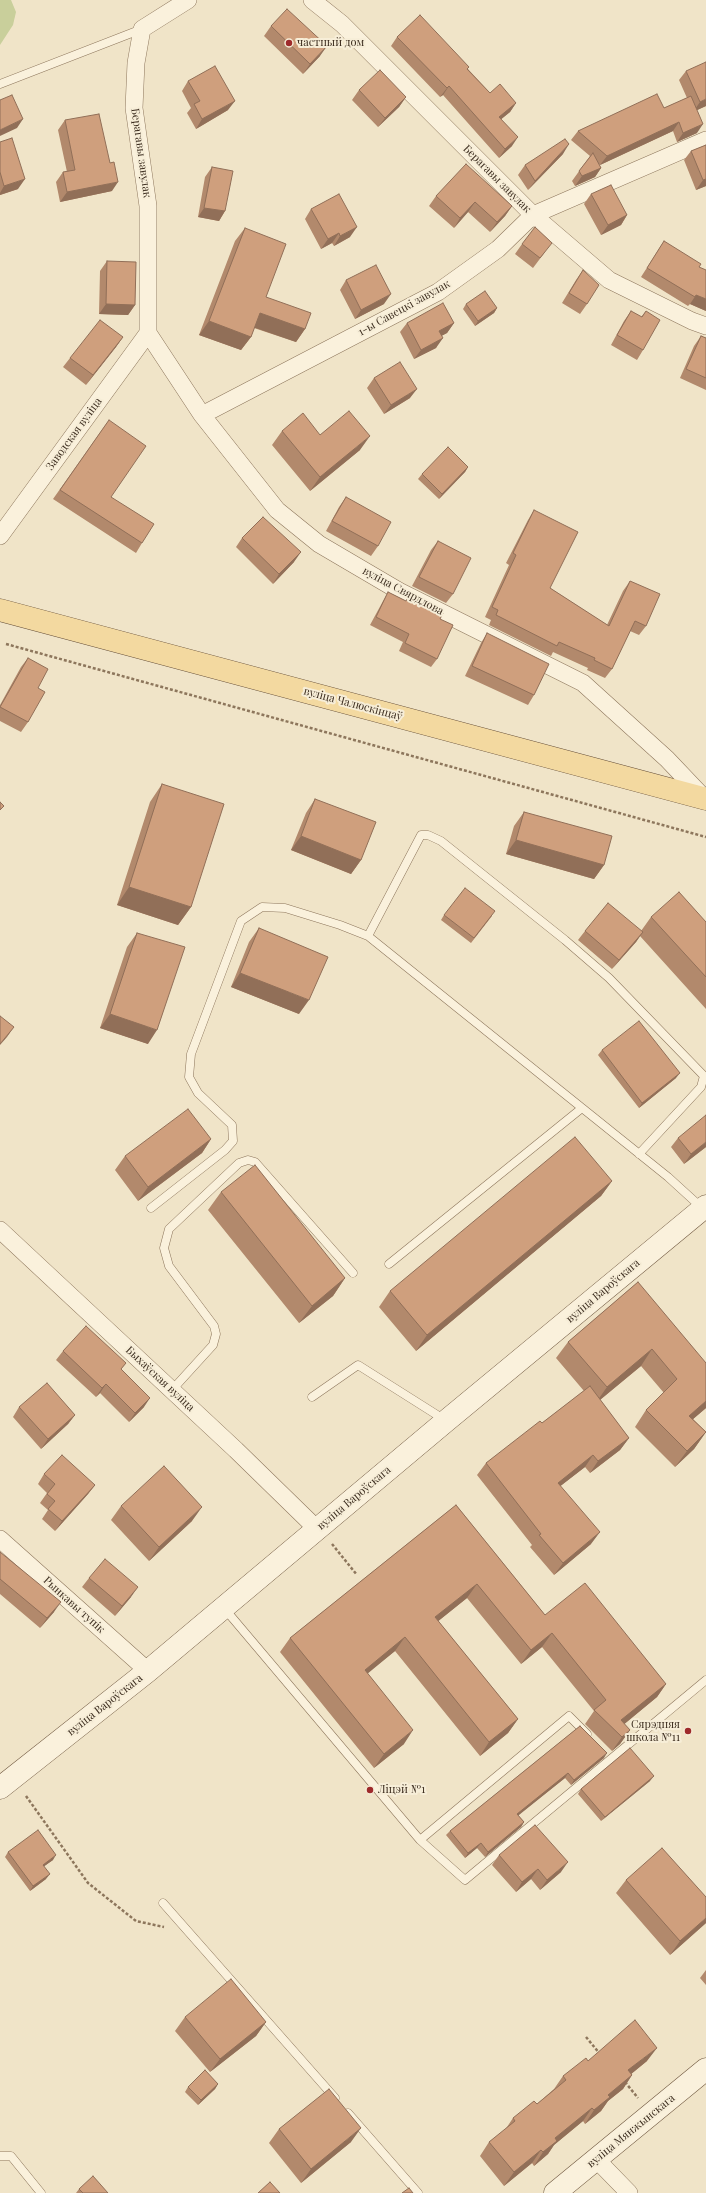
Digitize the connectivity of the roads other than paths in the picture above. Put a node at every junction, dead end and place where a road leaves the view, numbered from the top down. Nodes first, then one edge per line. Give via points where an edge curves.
1 (188, 0) edge
2 (312, 0) edge
3 (142, 29) junction
4 (0, 84) edge
5 (706, 140) edge
6 (533, 215) junction
7 (706, 326) edge
8 (148, 333) junction
9 (202, 415) junction
10 (3, 526) edge
11 (7, 612) edge
12 (705, 799) edge
13 (368, 936) junction
14 (582, 1108) junction
15 (639, 1154) junction
16 (704, 1207) edge
17 (151, 1208) dead end
18 (0, 1230) edge
19 (389, 1264) dead end
20 (353, 1273) dead end
21 (172, 1390) junction
22 (312, 1398) dead end
23 (446, 1421) junction
24 (323, 1535) junction
25 (0, 1539) edge
26 (223, 1608) junction
27 (148, 1671) junction
28 (706, 1680) edge
29 (596, 1742) edge
30 (7, 1783) edge
31 (420, 1840) junction
32 (163, 1903) dead end
33 (706, 2070) edge
34 (0, 2156) edge
35 (596, 2159) junction
36 (41, 2193) edge
37 (418, 2193) edge
38 (555, 2193) edge
39 (629, 2193) edge

1 - 3 street
2 - 6 street, Берагавы завулак via 342,24
3 - 4 lane
3 - 8 street, Берагавы завулак via 136,63 134,108 148,206
5 - 6 street, 1-ы Савецкі завулак
6 - 7 street, Берагавы завулак via 609,280
6 - 9 street, 1-ы Савецкі завулак via 498,249 438,292
8 - 9 street, вуліца Свярдлова
8 - 10 street, Заводская вуліца
9 - 12 street, вуліца Свярдлова via 277,510 319,544 399,591 583,683 667,759
11 - 12 main road, вуліца Чалюскінцаў
13 - 14 lane
13 - 15 lane via 421,836 428,835 441,841 565,940 608,978 704,1076 701,1088
13 - 17 lane via 285,908 262,907 241,921 191,1054 189,1077 198,1093 232,1125 233,1141
14 - 15 lane
14 - 19 lane
15 - 16 lane
16 - 23 street, вуліца Вароўскага
18 - 21 street, Быхаўская вуліца
20 - 21 lane via 255,1162 248,1160 239,1163 169,1229 164,1248 169,1266 214,1326 216,1334 213,1345
21 - 24 street, Быхаўская вуліца
22 - 23 lane via 358,1365
23 - 24 street, вуліца Вароўскага
24 - 26 street, вуліца Вароўскага
25 - 27 street, Рынкавы тупік
26 - 27 street, вуліца Вароўскага
26 - 31 lane
27 - 30 street, вуліца Вароўскага
28 - 31 lane via 609,1756 465,1880
29 - 31 lane via 569,1716
32 - 37 lane
33 - 35 street, вуліца Мянжынскага
34 - 36 lane via 11,2156
35 - 38 street, вуліца Мянжынскага
35 - 39 street

